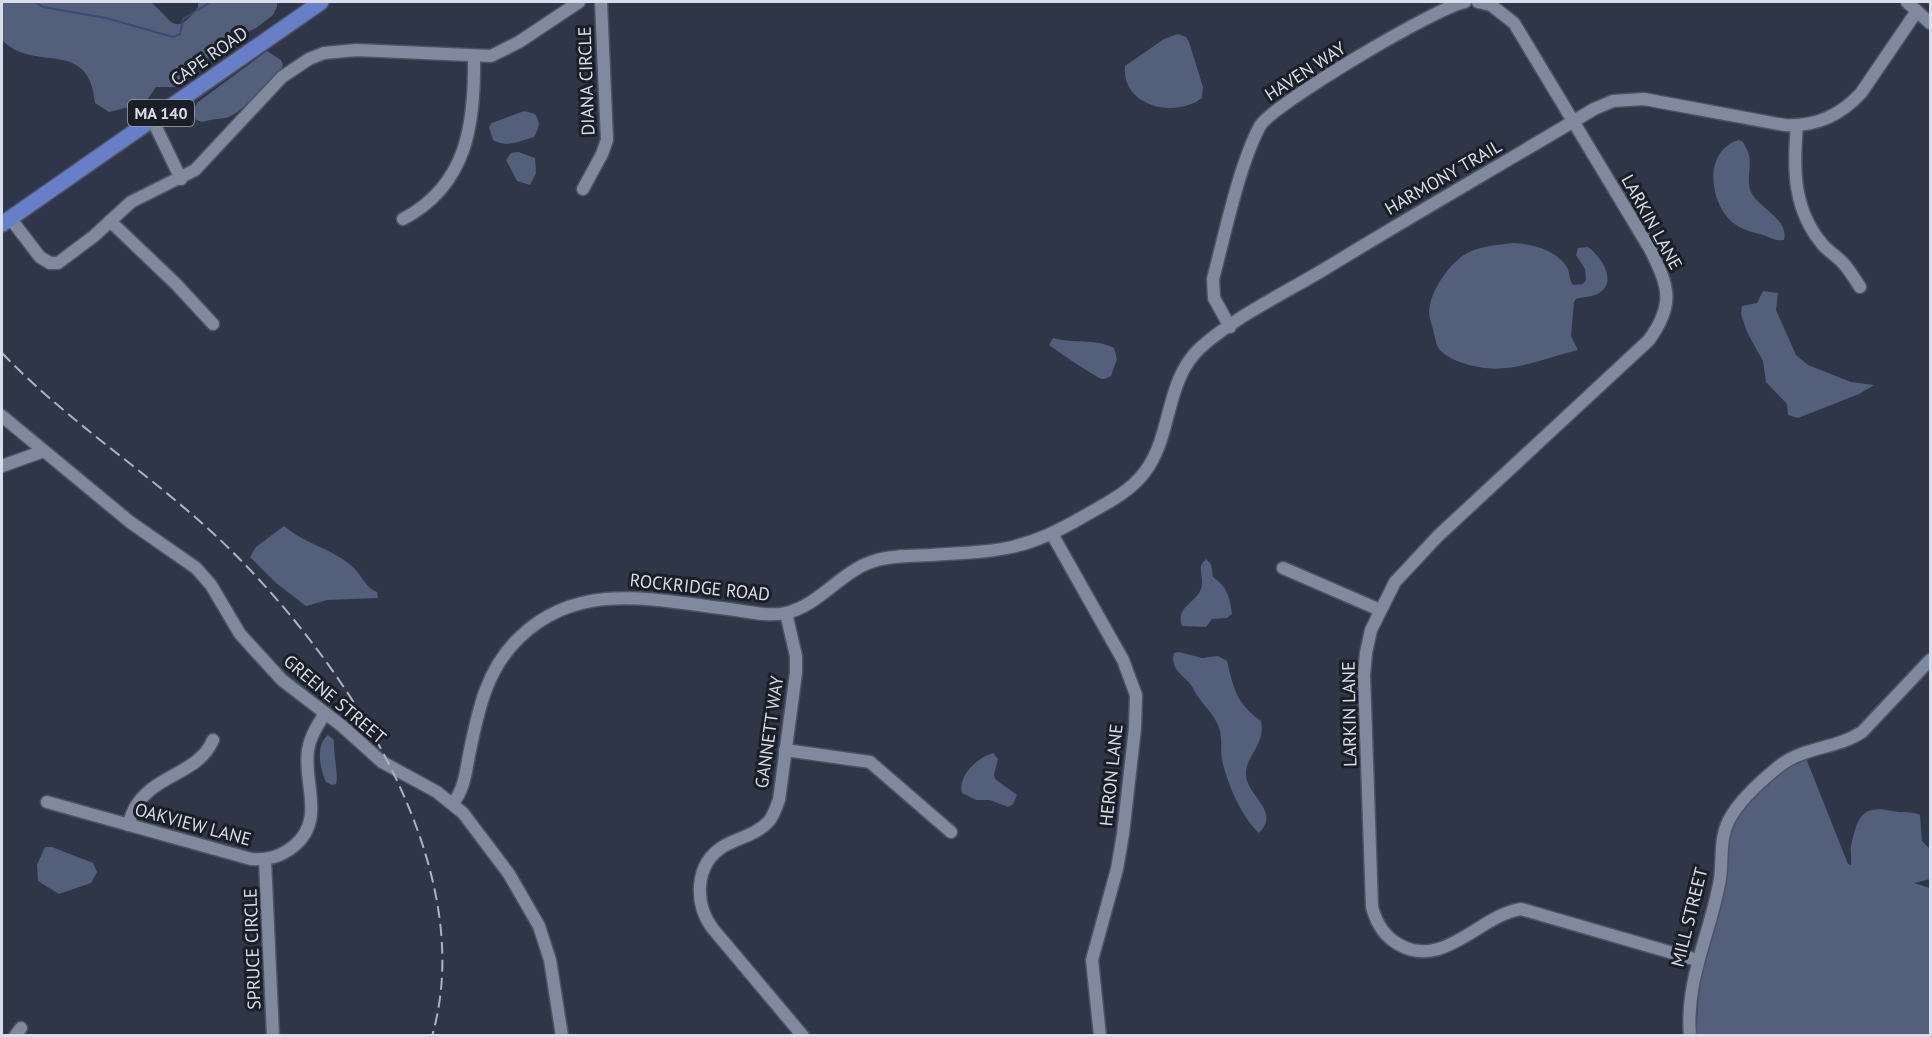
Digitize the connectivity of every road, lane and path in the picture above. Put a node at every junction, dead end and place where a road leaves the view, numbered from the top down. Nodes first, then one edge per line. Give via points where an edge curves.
1 (321, 2) edge
2 (579, 2) edge
3 (601, 2) edge
4 (1465, 2) edge
5 (1478, 2) edge
6 (1907, 2) edge
7 (1917, 11) junction
8 (1930, 23) edge
9 (474, 57) junction
10 (152, 119) junction
11 (1572, 122) junction
12 (1797, 125) junction
13 (181, 179) junction
14 (583, 189) dead end
15 (403, 219) dead end
16 (110, 220) junction
17 (6, 221) edge
18 (1860, 286) dead end
19 (213, 324) dead end
20 (1230, 327) junction
21 (2, 416) edge
22 (44, 451) junction
23 (2, 466) edge
24 (1052, 534) junction
25 (1283, 568) dead end
26 (1380, 610) junction
27 (786, 613) junction
28 (1930, 660) edge
29 (325, 713) junction
30 (213, 740) dead end
31 (785, 750) junction
32 (47, 802) dead end
33 (453, 803) junction
34 (128, 825) junction
35 (951, 832) dead end
36 (266, 860) junction
37 (1697, 960) junction
38 (273, 1035) edge
39 (562, 1035) edge
40 (803, 1035) edge
41 (1100, 1035) edge
42 (1690, 1035) edge

1 - 10 main road, CAPE ROAD / MA 140
2 - 9 street via 503,51
3 - 14 street, DIANA CIRCLE via 606,140 604,152
4 - 20 street, HAVEN WAY via 1436,13 1337,70 1285,102 1261,124 1213,279 1214,297
5 - 11 street via 1491,5 1514,23
6 - 7 street
7 - 8 street
7 - 12 street, HARMONY TRAIL via 1851,104 1828,119
9 - 13 street via 372,50 312,57 282,77 202,164
9 - 15 street via 473,114 460,158 434,195
10 - 13 street
10 - 17 main road, CAPE ROAD / MA 140
11 - 12 street, HARMONY TRAIL via 1613,101 1644,99
11 - 20 street, HARMONY TRAIL
11 - 26 street, LARKIN LANE via 1664,277 1667,298 1663,318 1649,340 1407,566
12 - 18 street via 1794,156 1800,208 1811,231 1843,262
13 - 16 street via 135,200
16 - 17 street via 64,260 52,263 40,257
16 - 19 street
20 - 24 street, HARMONY TRAIL via 1198,350 1185,368 1174,388 1158,448 1144,473 1116,497
21 - 22 street, GREENE STREET
22 - 23 street
22 - 29 street, GREENE STREET via 130,522 196,568 263,661
24 - 27 street, ROCKRIDGE ROAD via 1001,550 870,562
24 - 41 street, HERON LANE via 1123,660 1136,695 1123,834 1092,960
25 - 26 street
26 - 37 street, LARKIN LANE via 1371,630 1364,675 1372,907 1385,933 1408,949 1432,951 1453,944 1496,916 1521,909
27 - 31 street, GANNETT WAY via 796,664
27 - 33 street, ROCKRIDGE ROAD via 629,596 587,600 557,611 518,638 495,668 481,700 462,789
28 - 37 street, MILL STREET via 1862,732 1790,759 1734,812 1723,835 1720,879
29 - 33 street, GREENE STREET via 382,762
29 - 36 street, OAKVIEW LANE via 312,734 307,753 312,797 306,832 289,850
30 - 34 street via 199,760 139,801
31 - 35 street via 870,762
31 - 40 street, GANNETT WAY via 773,815 758,829 715,854 701,878 699,898 705,919
32 - 34 street, OAKVIEW LANE
33 - 39 street, GREENE STREET via 485,839 533,912 549,954
34 - 36 street, OAKVIEW LANE
36 - 38 street, SPRUCE CIRCLE
37 - 42 street, MILL STREET via 1689,1007

